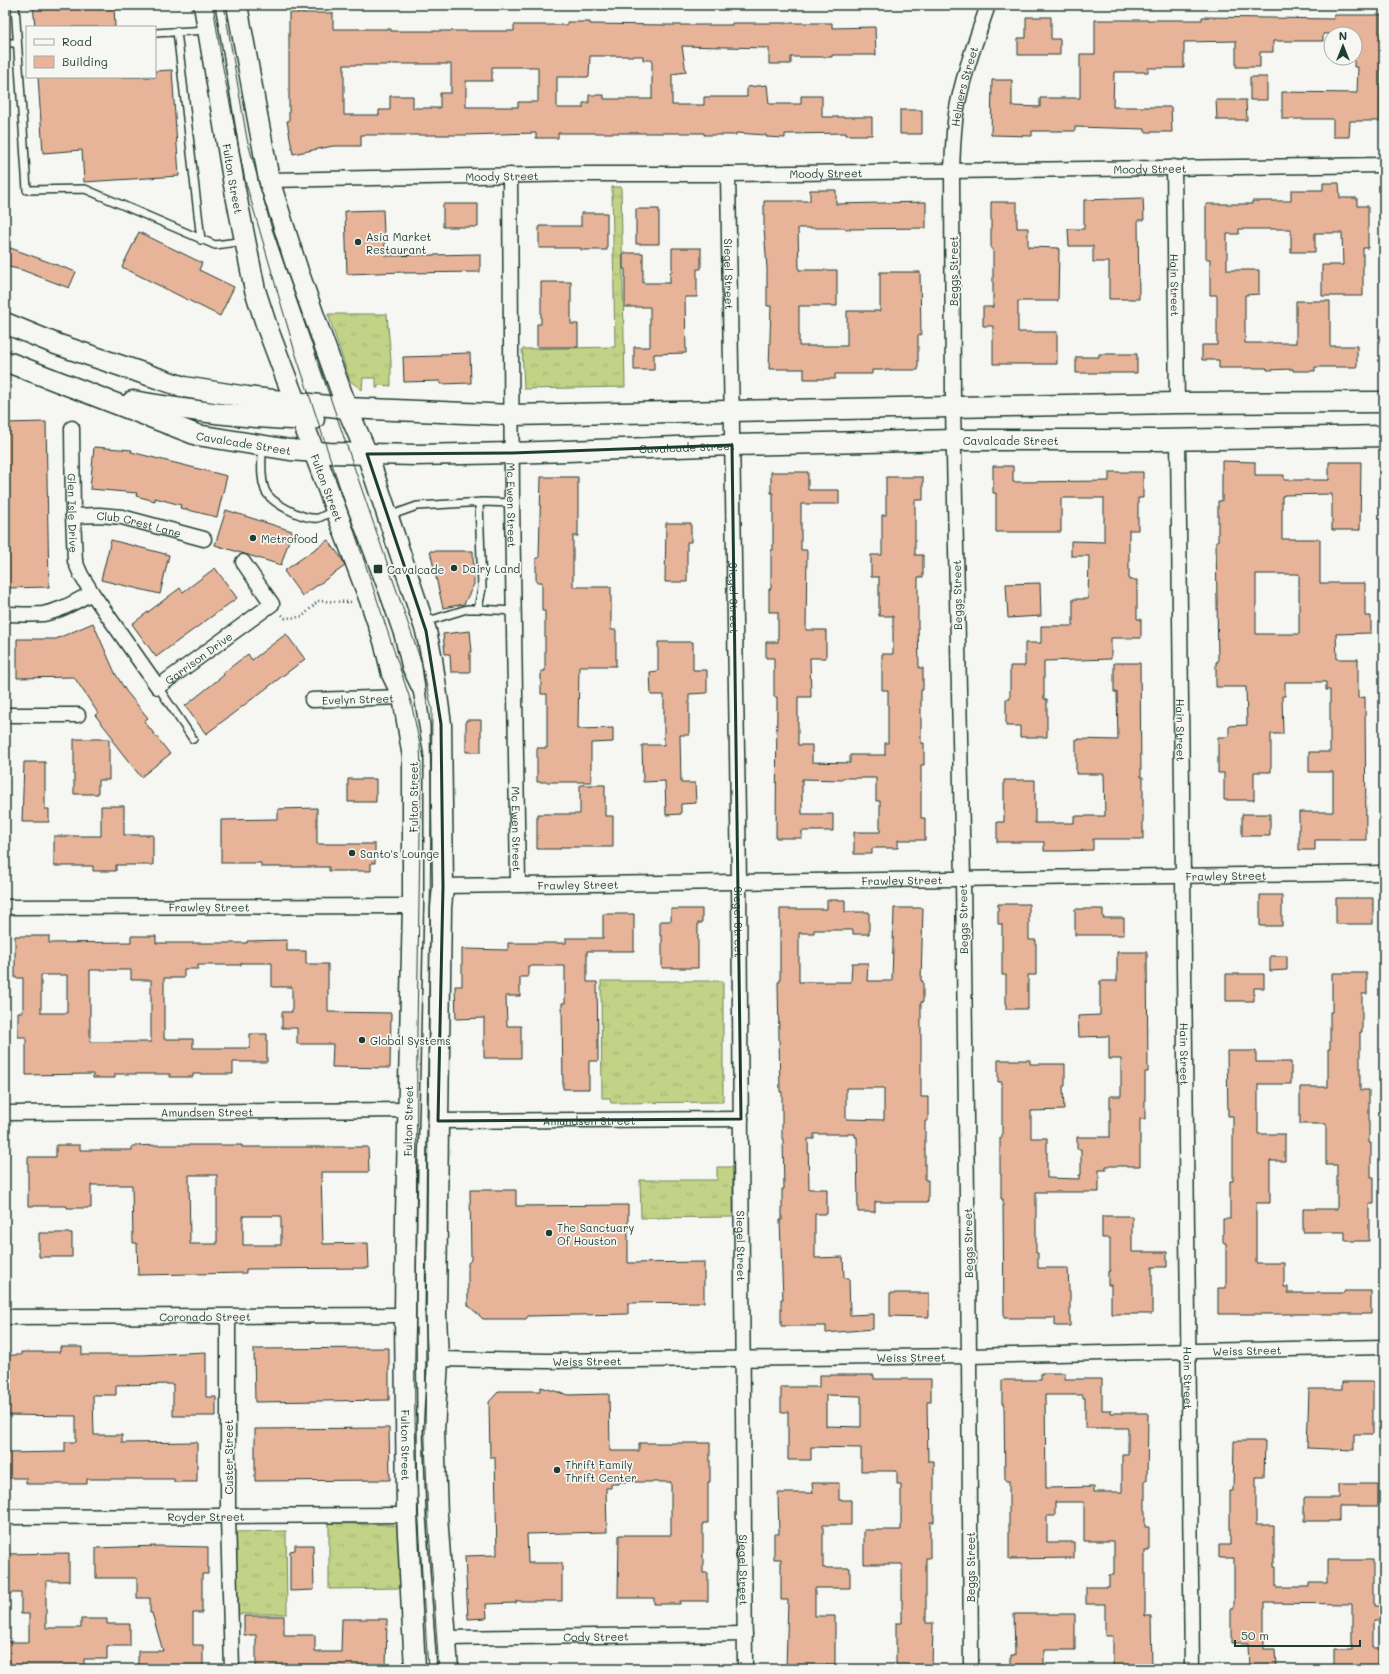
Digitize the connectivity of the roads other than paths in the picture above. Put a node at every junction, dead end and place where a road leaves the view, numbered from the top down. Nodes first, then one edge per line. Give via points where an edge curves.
1 (15, 5) edge
2 (204, 5) edge
3 (237, 5) edge
4 (988, 5) edge
5 (208, 30) junction
6 (177, 31) junction
7 (156, 33) edge
8 (5, 43) edge
9 (18, 43) junction
10 (1384, 165) edge
11 (1174, 167) junction
12 (952, 170) junction
13 (728, 174) junction
14 (510, 175) junction
15 (269, 180) junction
16 (201, 240) junction
17 (245, 241) junction
18 (5, 323) edge
19 (5, 361) edge
20 (90, 394) junction
21 (1384, 402) edge
22 (1177, 403) junction
23 (953, 407) junction
24 (347, 408) junction
25 (732, 410) junction
26 (299, 411) junction
27 (512, 415) junction
28 (72, 428) dead end
29 (1384, 436) edge
30 (954, 440) junction
31 (1178, 440) junction
32 (262, 445) junction
33 (732, 445) junction
34 (315, 452) junction
35 (512, 453) junction
36 (367, 454) junction
37 (479, 502) junction
38 (512, 503) junction
39 (336, 510) junction
40 (73, 516) junction
41 (388, 516) junction
42 (204, 539) dead end
43 (243, 562) dead end
44 (92, 592) junction
45 (478, 609) junction
46 (514, 611) junction
47 (5, 614) edge
48 (423, 623) junction
49 (158, 687) junction
50 (403, 697) junction
51 (312, 700) dead end
52 (5, 715) edge
53 (78, 715) dead end
54 (193, 739) dead end
55 (1384, 873) edge
56 (1183, 876) junction
57 (962, 880) junction
58 (739, 881) junction
59 (518, 884) junction
60 (443, 886) junction
61 (413, 906) junction
62 (5, 908) edge
63 (408, 1110) junction
64 (5, 1113) edge
65 (741, 1119) junction
66 (438, 1121) junction
67 (405, 1315) junction
68 (228, 1317) junction
69 (5, 1318) edge
70 (1384, 1347) edge
71 (1188, 1350) junction
72 (969, 1356) junction
73 (743, 1357) junction
74 (438, 1359) junction
75 (407, 1515) junction
76 (228, 1516) junction
77 (5, 1518) edge
78 (745, 1634) junction
79 (447, 1638) junction
80 (232, 1669) edge
81 (415, 1669) edge
82 (448, 1669) edge
83 (745, 1669) edge
84 (971, 1669) edge
85 (1192, 1669) edge

1 - 9 lane
2 - 5 main road, Fulton Street
3 - 15 main road
4 - 12 street, Helmers Street via 968,66 956,114
5 - 6 lane
5 - 17 main road, Fulton Street
6 - 7 lane
6 - 16 lane
8 - 9 lane
9 - 16 lane via 27,190 85,189
10 - 11 street, Moody Street
11 - 12 street, Moody Street
11 - 22 street, Hain Street
12 - 13 street, Moody Street
12 - 23 street, Beggs Street
13 - 14 street, Moody Street
13 - 25 street, Siegel Street
14 - 15 street, Moody Street
14 - 27 street, Mc Ewen Street
15 - 24 main road via 298,271
16 - 17 lane via 214,245
17 - 26 main road, Fulton Street via 257,297
18 - 26 main road via 56,344 184,387
19 - 20 main road, Cavalcade Street
20 - 26 main road via 182,410
20 - 32 main road, Cavalcade Street via 197,435
21 - 22 main road
22 - 23 main road
23 - 25 main road
23 - 30 street, Beggs Street
24 - 26 main road via 337,417
24 - 27 main road
24 - 36 main road
25 - 27 main road
25 - 33 street, Siegel Street
26 - 34 main road, Fulton Street
27 - 35 street, Mc Ewen Street
28 - 40 street, Glen Isle Drive
29 - 31 main road, Cavalcade Street
30 - 31 main road, Cavalcade Street
30 - 33 main road, Cavalcade Street
30 - 57 street, Beggs Street
31 - 56 street, Hain Street
32 - 34 main road, Cavalcade Street
32 - 39 lane via 262,479 266,492 279,506 303,516 317,518
33 - 35 main road, Cavalcade Street
33 - 58 street, Siegel Street
34 - 36 main road, Cavalcade Street
34 - 39 main road, Fulton Street
35 - 36 main road, Cavalcade Street
35 - 38 street, Mc Ewen Street
36 - 41 main road
37 - 38 lane
37 - 41 lane via 417,506
37 - 45 lane via 482,588
38 - 46 street, Mc Ewen Street
39 - 50 main road, Fulton Street via 384,640 392,674
40 - 42 street, Club Crest Lane via 122,517
40 - 44 street, Glen Isle Drive via 75,561
41 - 48 main road
43 - 49 street, Garrison Drive via 272,604
44 - 47 street via 56,611 42,614
44 - 49 street, Garrison Drive
45 - 46 lane
45 - 48 lane via 467,609
46 - 59 street, Mc Ewen Street
48 - 60 main road via 432,659 441,724
49 - 54 lane
50 - 51 street, Evelyn Street
50 - 61 main road, Fulton Street via 413,757
52 - 53 street
55 - 56 street, Frawley Street
56 - 57 street, Frawley Street
56 - 71 street, Hain Street
57 - 58 street, Frawley Street
57 - 72 street, Beggs Street
58 - 59 street, Frawley Street
58 - 65 street, Siegel Street
59 - 60 street, Frawley Street
60 - 66 main road
61 - 62 street, Frawley Street
61 - 63 main road, Fulton Street
63 - 64 street, Amundsen Street
63 - 67 main road, Fulton Street
65 - 66 street, Amundsen Street
65 - 73 street, Siegel Street
66 - 74 main road
67 - 68 street, Coronado Street
67 - 75 main road, Fulton Street
68 - 69 street, Coronado Street
68 - 76 street, Custer Street
70 - 71 street, Weiss Street
71 - 72 street, Weiss Street
71 - 85 street, Hain Street
72 - 73 street, Weiss Street
72 - 84 street, Beggs Street
73 - 74 street, Weiss Street
73 - 78 street, Siegel Street
74 - 79 main road via 434,1431 437,1515
75 - 76 street, Royder Street
75 - 81 main road, Fulton Street
76 - 77 street, Royder Street
76 - 80 street, Custer Street
78 - 79 street, Cody Street
78 - 83 street, Siegel Street
79 - 82 main road

